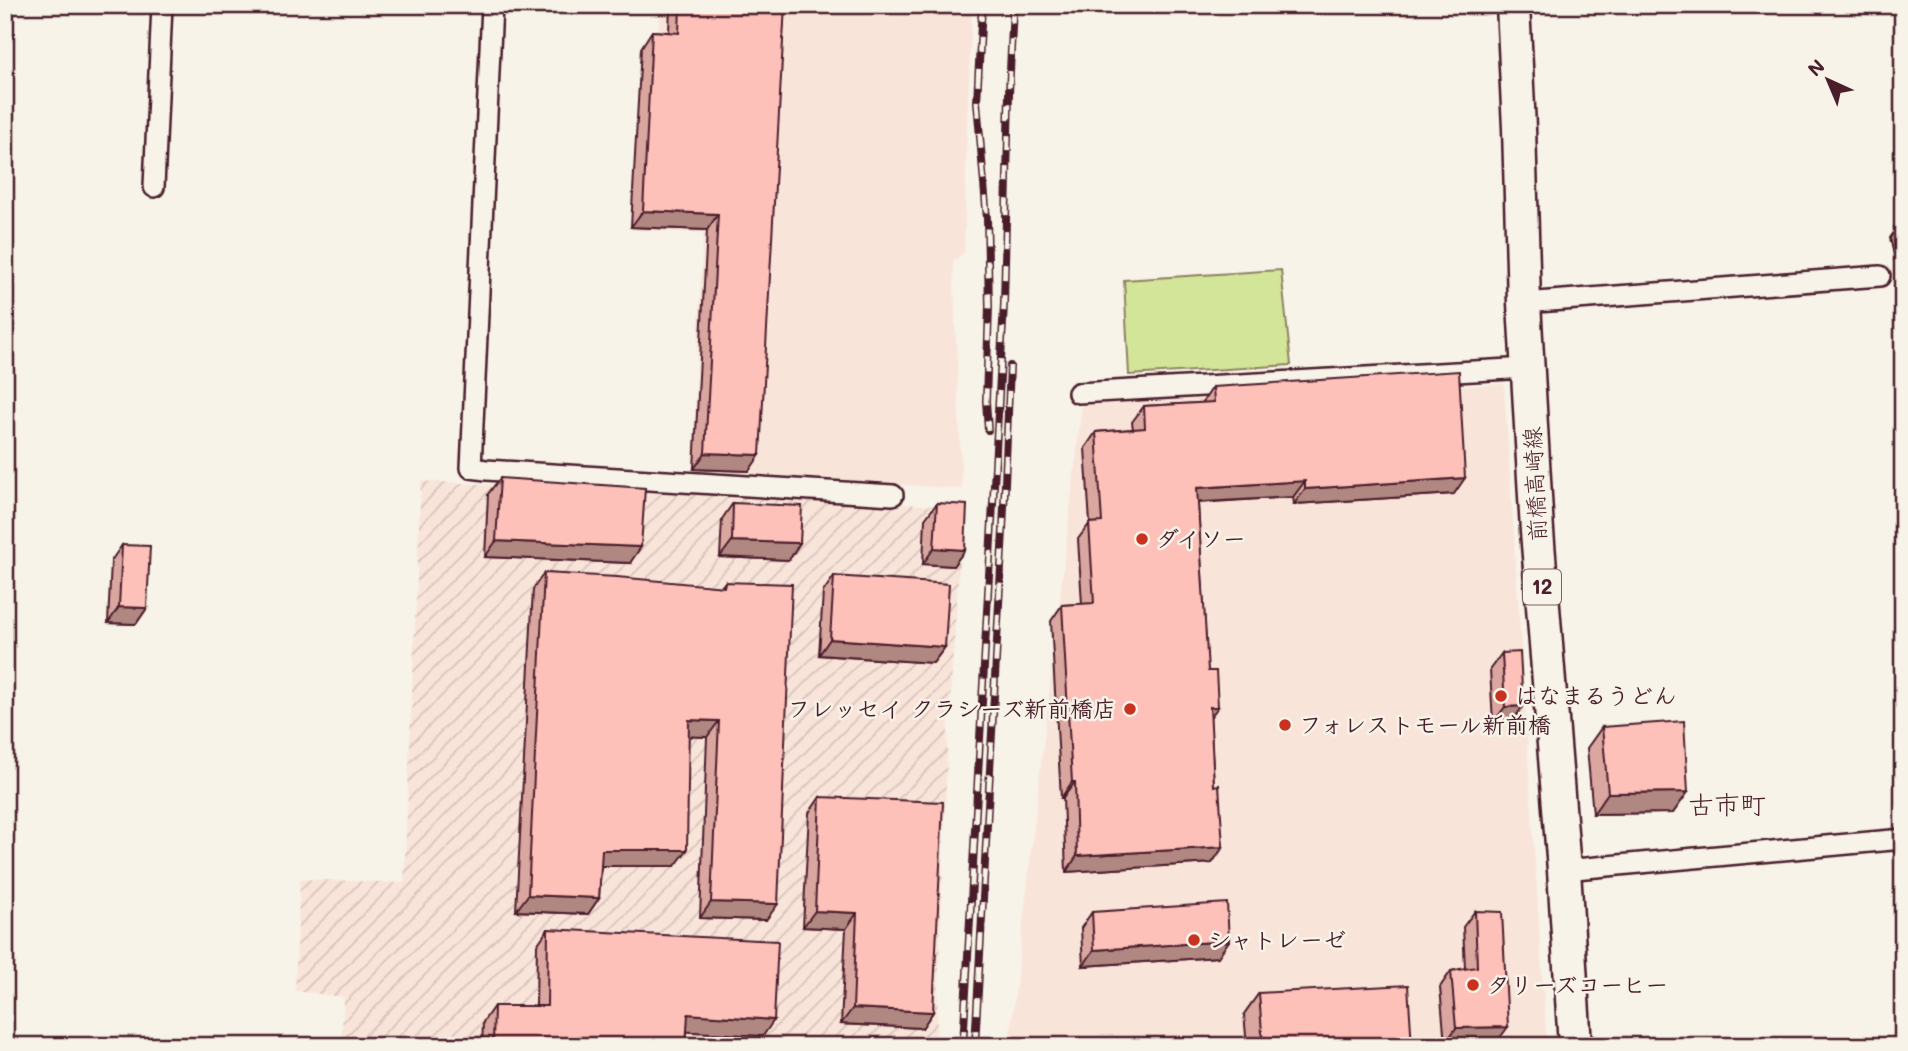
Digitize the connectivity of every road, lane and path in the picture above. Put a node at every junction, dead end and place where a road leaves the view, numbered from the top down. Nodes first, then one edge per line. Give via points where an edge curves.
1 (162, 5) edge
2 (492, 5) edge
3 (1513, 5) edge
4 (154, 187) dead end
5 (1880, 276) dead end
6 (1524, 303) junction
7 (1528, 368) junction
8 (1078, 393) dead end
9 (893, 495) dead end
10 (1903, 839) edge
11 (1564, 870) junction
12 (1575, 1046) edge

1 - 4 street
2 - 9 street via 471,468
3 - 6 main road, 前橋高崎線 / 12
5 - 6 street
6 - 7 main road, 前橋高崎線 / 12
7 - 8 street
7 - 11 main road, 前橋高崎線 / 12
10 - 11 street
11 - 12 main road, 前橋高崎線 / 12

